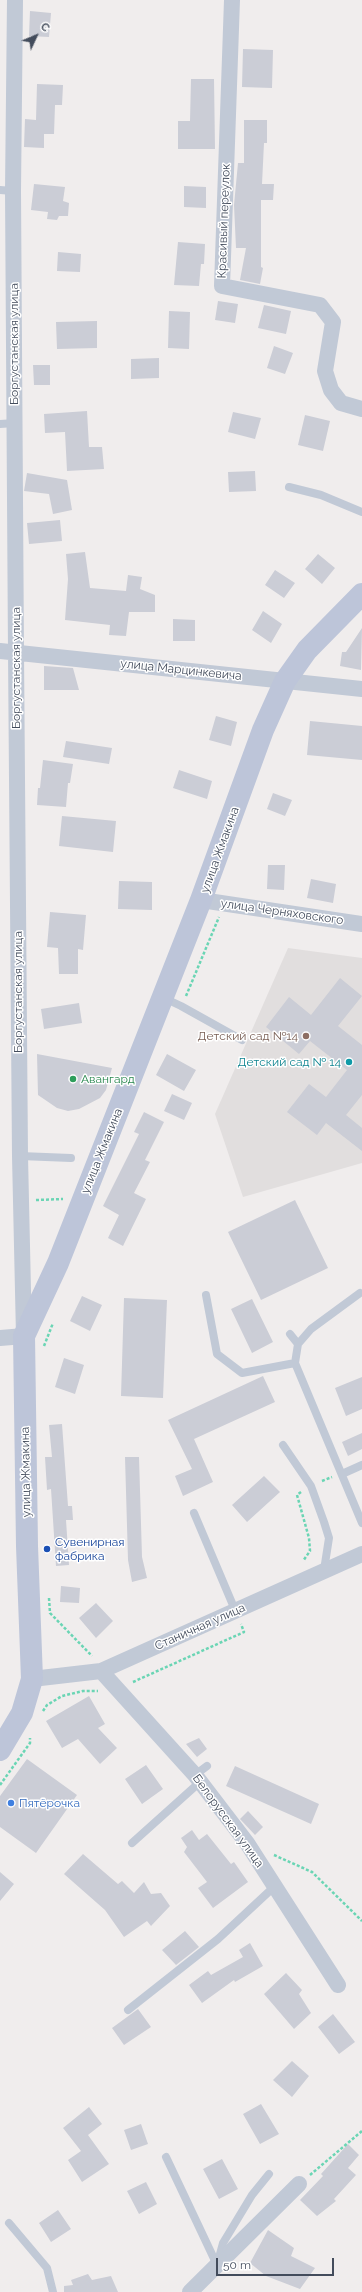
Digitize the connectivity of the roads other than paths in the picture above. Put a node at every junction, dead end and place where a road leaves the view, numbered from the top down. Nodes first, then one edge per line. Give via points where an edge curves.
1 (16, 0) edge
2 (232, 0) edge
3 (7, 190) edge
4 (362, 409) edge
5 (7, 424) edge
6 (289, 487) dead end
7 (362, 512) edge
8 (362, 594) edge
9 (0, 651) edge
10 (16, 653) junction
11 (285, 681) junction
12 (362, 689) edge
13 (201, 900) junction
14 (362, 924) edge
15 (172, 1002) junction
16 (242, 1040) dead end
17 (20, 1156) junction
18 (72, 1158) dead end
19 (360, 1293) dead end
20 (206, 1295) dead end
21 (290, 1334) dead end
22 (24, 1336) junction
23 (0, 1338) edge
24 (298, 1344) junction
25 (295, 1363) junction
26 (283, 1445) dead end
27 (362, 1465) edge
28 (342, 1474) junction
29 (194, 1513) dead end
30 (362, 1523) edge
31 (362, 1554) edge
32 (324, 1571) junction
33 (235, 1610) junction
34 (101, 1671) junction
35 (32, 1680) junction
36 (0, 1750) edge
37 (201, 1774) junction
38 (132, 1844) dead end
39 (274, 1886) junction
40 (338, 1985) dead end
41 (128, 2010) dead end
42 (166, 2157) dead end
43 (269, 2174) dead end
44 (299, 2184) road end
45 (8, 2223) dead end
46 (217, 2265) junction
47 (53, 2292) edge
48 (190, 2292) edge

1 - 3 street, Боргустанская улица
2 - 4 street, Красивый переулок via 222,286 320,305 332,322 325,371 331,390 341,402
3 - 5 street, Боргустанская улица
5 - 10 street, Боргустанская улица
6 - 7 lane via 321,495
8 - 11 street, улица Жмакина via 307,650
9 - 10 street, улица Марцинкевича
10 - 11 street, улица Марцинкевича
10 - 17 street, Боргустанская улица
11 - 12 street, улица Марцинкевича
11 - 13 street, улица Жмакина via 263,730
13 - 14 street, улица Черняховского
13 - 15 street, улица Жмакина
15 - 16 lane
15 - 22 street, улица Жмакина
17 - 18 lane
17 - 22 street, Боргустанская улица
19 - 24 lane via 311,1329
20 - 25 lane via 217,1354 242,1373
21 - 24 lane
22 - 23 street
22 - 35 street, улица Жмакина
24 - 25 lane
25 - 28 lane
26 - 32 lane via 311,1486 324,1522 329,1538
27 - 28 lane
28 - 30 lane
29 - 33 lane
31 - 32 street, Станичная улица
32 - 33 street, Станичная улица
33 - 34 street, Станичная улица
34 - 35 street, Станичная улица
34 - 37 street, Белорусская улица
35 - 36 street, улица Жмакина via 22,1713
37 - 38 lane
37 - 39 street, Белорусская улица
39 - 40 street, Белорусская улица
39 - 41 lane via 218,1939
42 - 46 lane
43 - 46 lane via 252,2195 224,2243
44 - 46 street
45 - 47 lane via 47,2268
46 - 48 street

